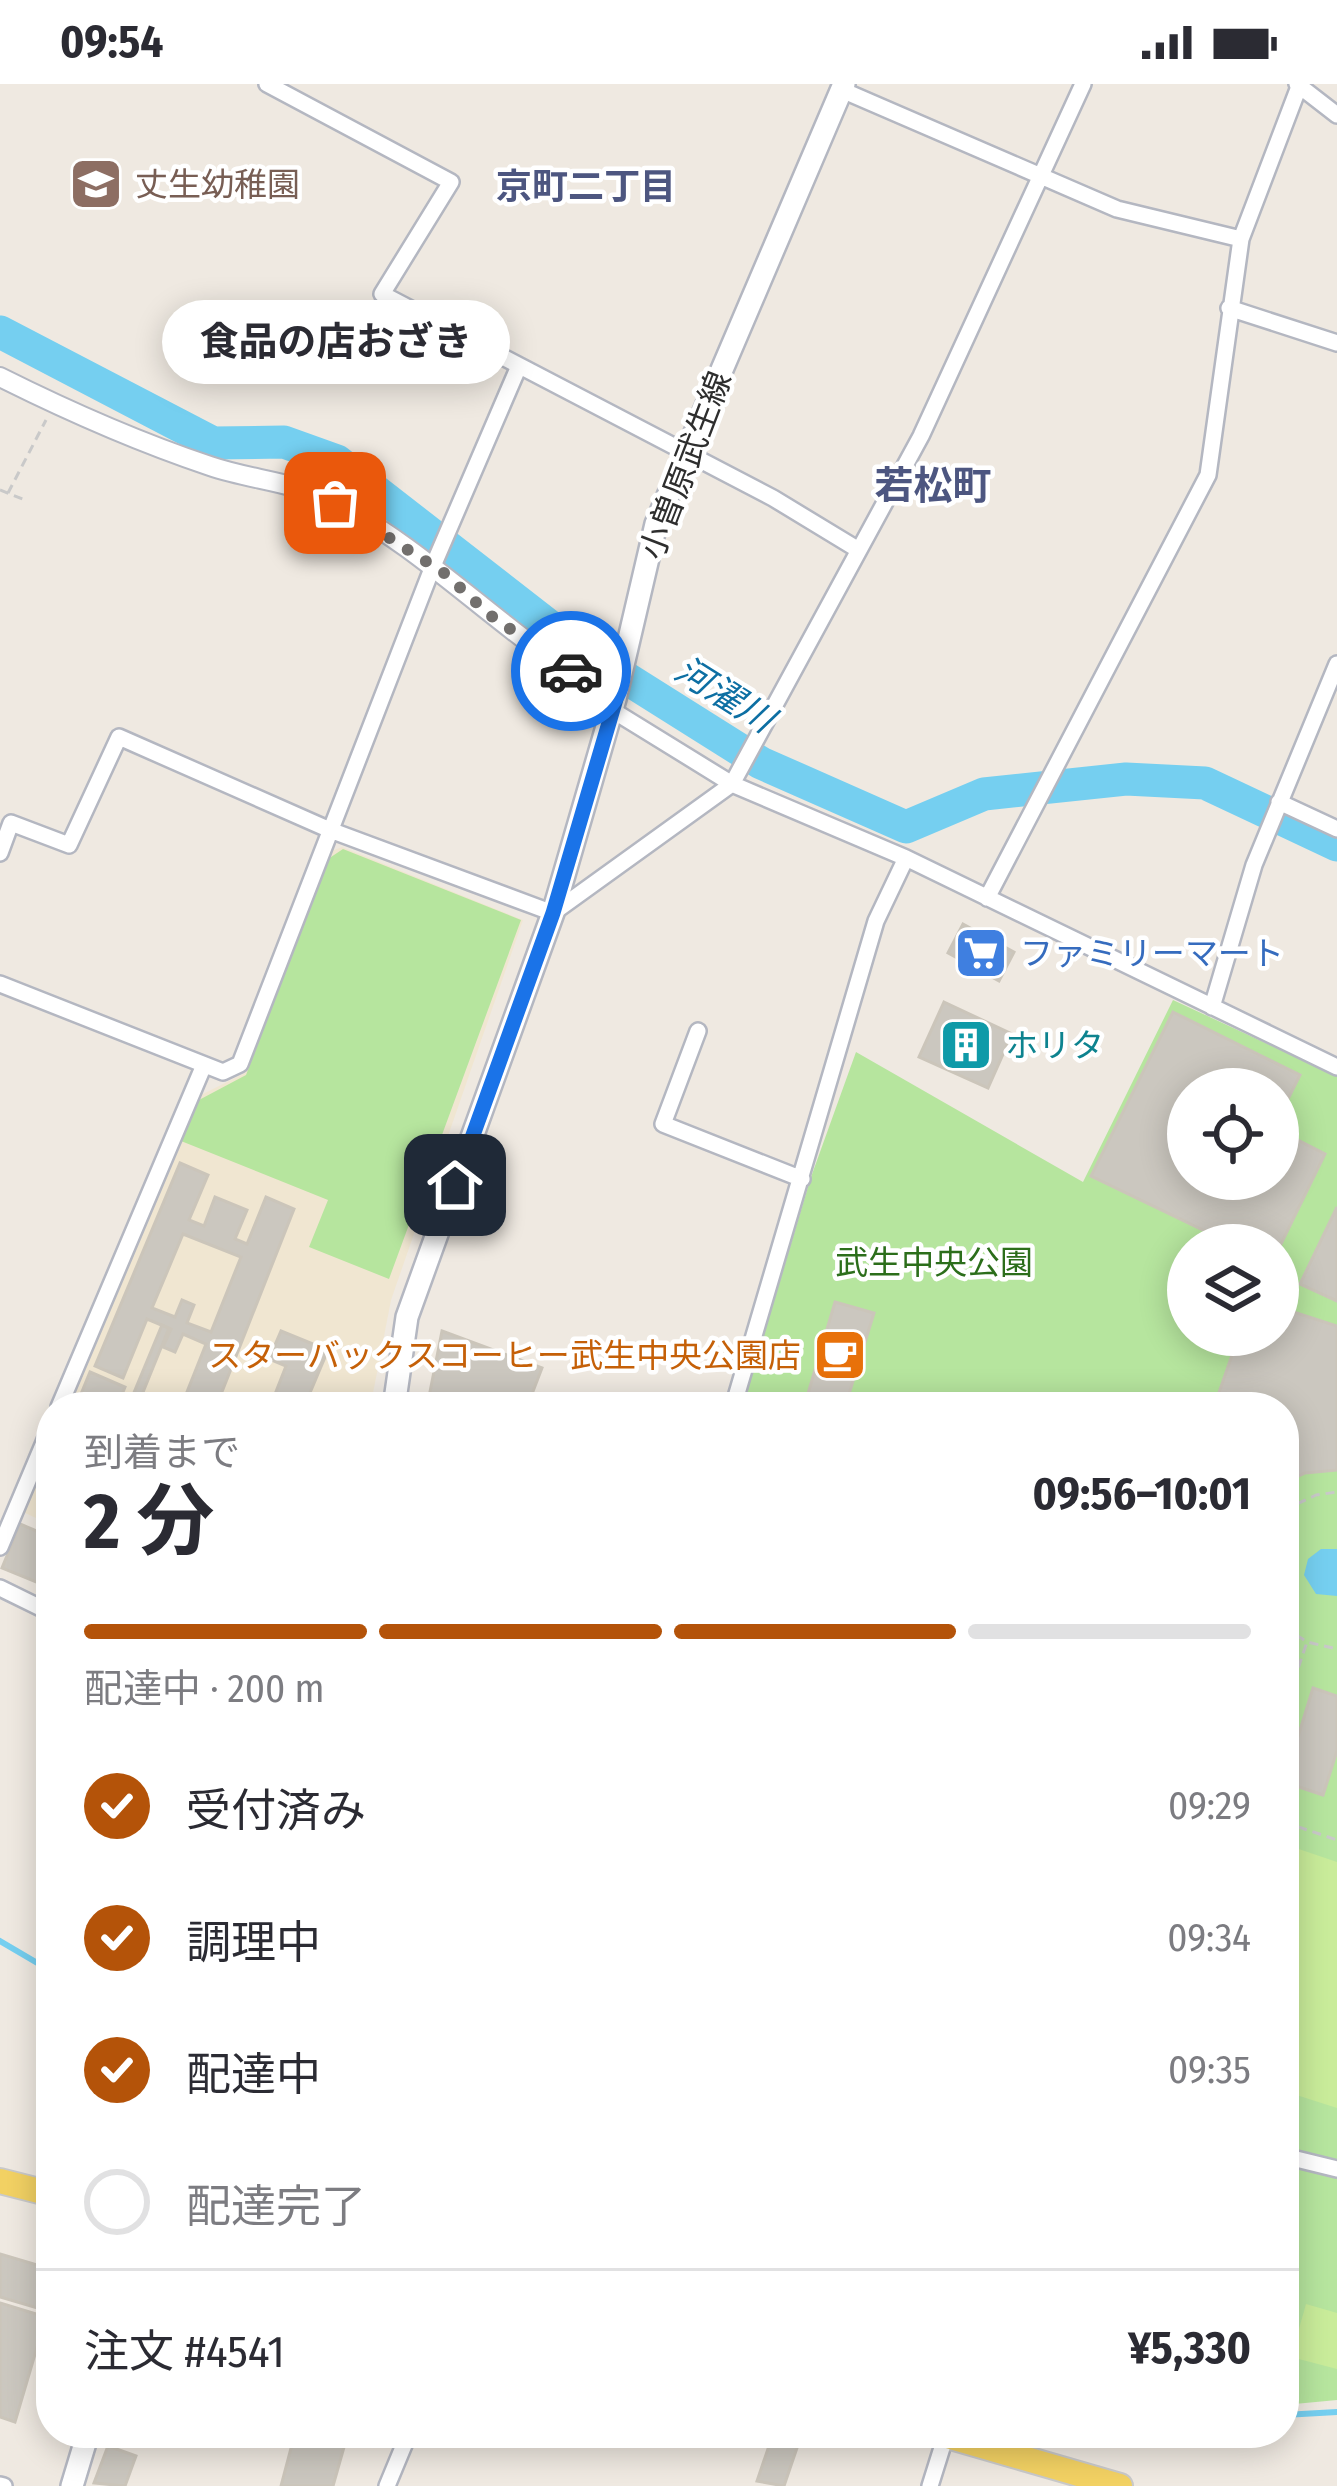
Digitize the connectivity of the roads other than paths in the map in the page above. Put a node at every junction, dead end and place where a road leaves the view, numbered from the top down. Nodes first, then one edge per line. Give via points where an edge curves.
1 (267, 84) edge
2 (1083, 84) edge
3 (1299, 84) edge
4 (843, 87) edge
5 (1337, 115) edge
6 (1039, 179) junction
7 (1241, 239) junction
8 (1229, 308) junction
9 (1337, 343) edge
10 (519, 366) junction
11 (0, 376) edge
12 (686, 453) junction
13 (857, 550) junction
14 (433, 566) junction
15 (1337, 664) edge
16 (615, 702) junction
17 (732, 784) junction
18 (1280, 802) junction
19 (1337, 829) edge
20 (330, 830) junction
21 (0, 853) edge
22 (907, 858) junction
23 (986, 898) junction
24 (553, 913) junction
25 (0, 984) edge
26 (1211, 1007) junction
27 (698, 1031) dead end
28 (204, 1065) junction
29 (1337, 1067) edge
30 (802, 1179) junction
31 (65, 1392) edge
32 (396, 1392) edge
33 (738, 1392) edge
34 (36, 1461) edge
35 (0, 1546) edge
36 (0, 1588) edge
37 (36, 1606) edge
38 (1299, 2159) edge
39 (1337, 2168) edge
40 (0, 2181) edge
41 (36, 2190) edge
42 (83, 2448) edge
43 (403, 2448) edge
44 (938, 2448) edge
45 (989, 2448) edge
46 (72, 2486) edge
47 (387, 2486) edge
48 (930, 2486) edge
49 (1120, 2486) edge

1 - 10 street via 451,182 382,294
2 - 6 street
3 - 5 street
3 - 7 street
4 - 6 street
4 - 12 main road, 小曽原武生線
6 - 7 street via 1139,217
6 - 13 street via 921,436
7 - 8 street
8 - 9 street
8 - 23 street via 1208,475
10 - 12 street
10 - 14 street
11 - 14 street via 217,468 287,481
12 - 13 street
12 - 16 main road, 小曽原武生線 via 650,545
13 - 17 street
14 - 16 street
14 - 20 street
15 - 18 street
16 - 17 street
16 - 24 main road, 小曽原武生線
17 - 22 street
17 - 24 street
18 - 19 street
18 - 26 street
20 - 21 street via 119,737 68,845 11,823
20 - 24 street
20 - 28 street via 240,1064 223,1072
22 - 23 street
22 - 30 street via 877,921
23 - 26 street
24 - 32 main road, 小曽原武生線 via 407,1317
25 - 28 street
26 - 29 street
27 - 30 street via 663,1124
28 - 31 street
30 - 33 street
34 - 35 street
36 - 37 street
38 - 39 street
40 - 41 main road
42 - 46 main road
43 - 47 street
44 - 48 street
45 - 49 main road

